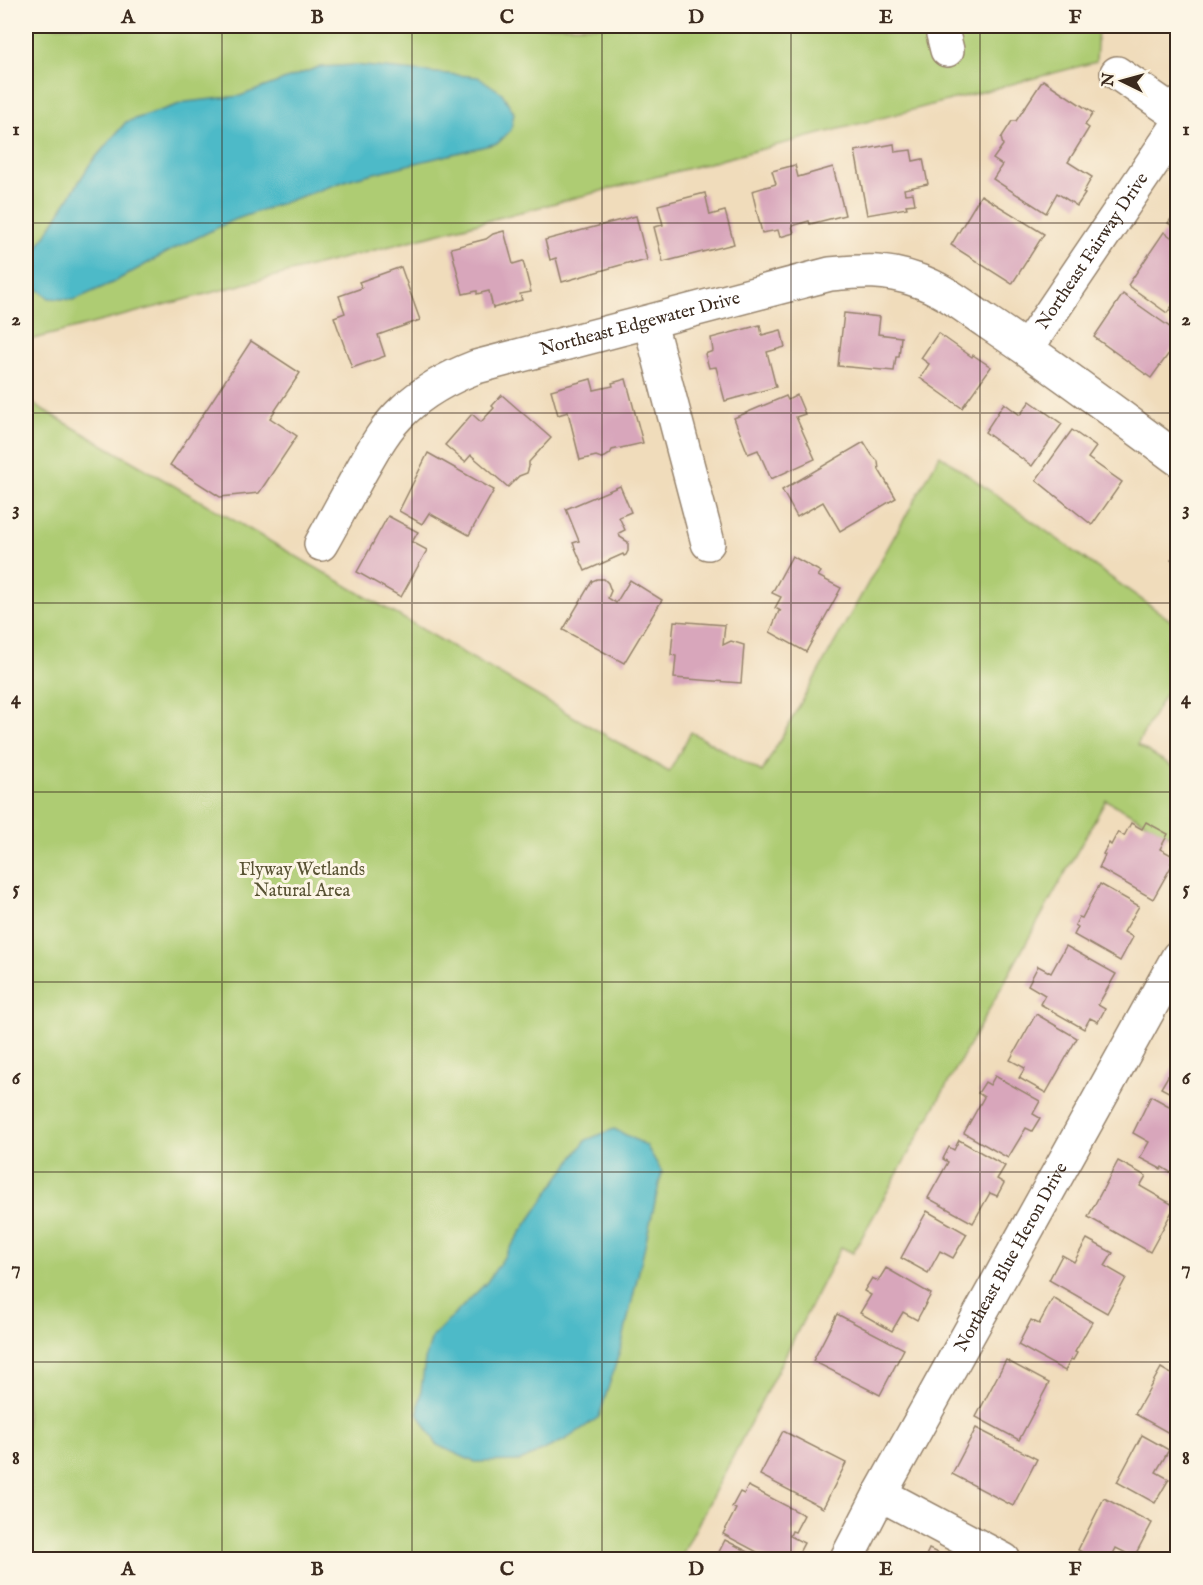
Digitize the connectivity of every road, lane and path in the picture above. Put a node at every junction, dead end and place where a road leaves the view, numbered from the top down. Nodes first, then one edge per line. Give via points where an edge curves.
1 (1118, 73) dead end
2 (1178, 115) edge
3 (1178, 124) edge
4 (650, 323) junction
5 (1027, 348) junction
6 (1178, 459) edge
7 (708, 543) dead end
8 (321, 544) dead end
9 (1178, 957) edge
10 (880, 1494) junction
11 (846, 1560) edge
12 (1004, 1560) edge

1 - 2 street
3 - 5 street, Northeast Fairway Drive
4 - 5 street, Northeast Edgewater Drive via 830,274 864,270 917,280 938,290
4 - 7 street
4 - 8 street, Northeast Edgewater Drive via 476,367 450,377 418,398 390,425 370,455
5 - 6 street
9 - 10 street, Northeast Blue Heron Drive
10 - 11 street, Northeast Blue Heron Drive
10 - 12 street

